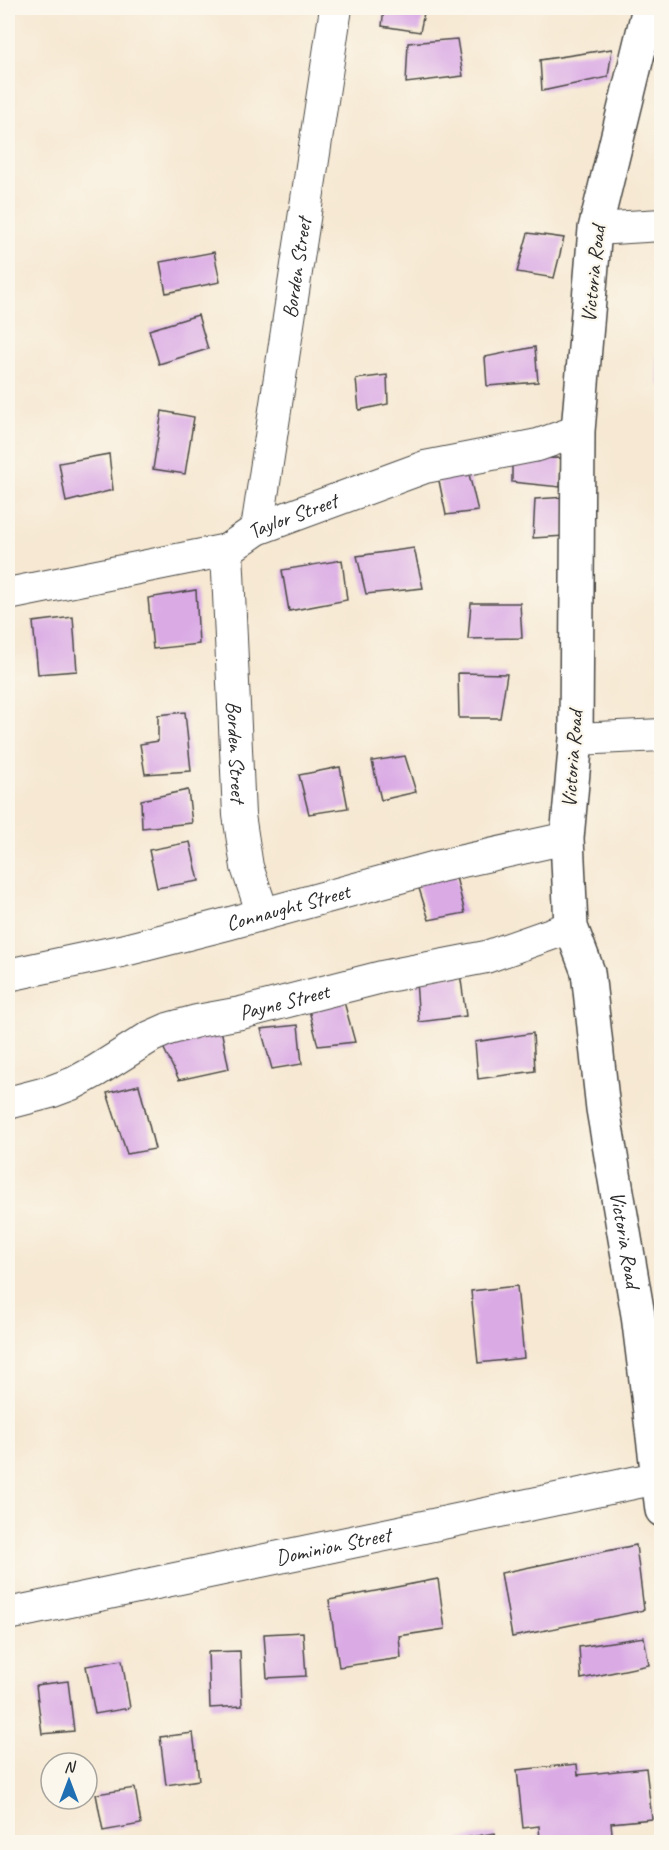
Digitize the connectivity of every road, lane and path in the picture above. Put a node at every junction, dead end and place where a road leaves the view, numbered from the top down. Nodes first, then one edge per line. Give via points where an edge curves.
1 (336, 8) edge
2 (649, 8) edge
3 (662, 225) edge
4 (595, 229) junction
5 (578, 431) junction
6 (257, 529) junction
7 (226, 550) junction
8 (8, 594) edge
9 (662, 735) edge
10 (576, 739) junction
11 (567, 838) junction
12 (263, 914) junction
13 (571, 927) junction
14 (8, 975) edge
15 (8, 1103) edge
16 (657, 1478) junction
17 (662, 1510) edge
18 (8, 1614) edge

1 - 6 street, Borden Street
2 - 4 main road, Victoria Road
3 - 4 street
4 - 5 main road, Victoria Road
5 - 6 street, Taylor Street via 538,445 425,467
5 - 10 main road, Victoria Road
6 - 7 street, Taylor Street
7 - 8 street, Taylor Street
7 - 12 street, Borden Street via 239,815 247,867
9 - 10 street
10 - 11 main road, Victoria Road
11 - 12 street, Connaught Street via 440,866
11 - 13 main road, Victoria Road
12 - 14 street, Connaught Street
13 - 15 street, Payne Street via 486,957 382,977 168,1029 74,1083
13 - 16 main road, Victoria Road via 588,972 603,1109 638,1315
16 - 17 main road, Victoria Road
16 - 18 street, Dominion Street

